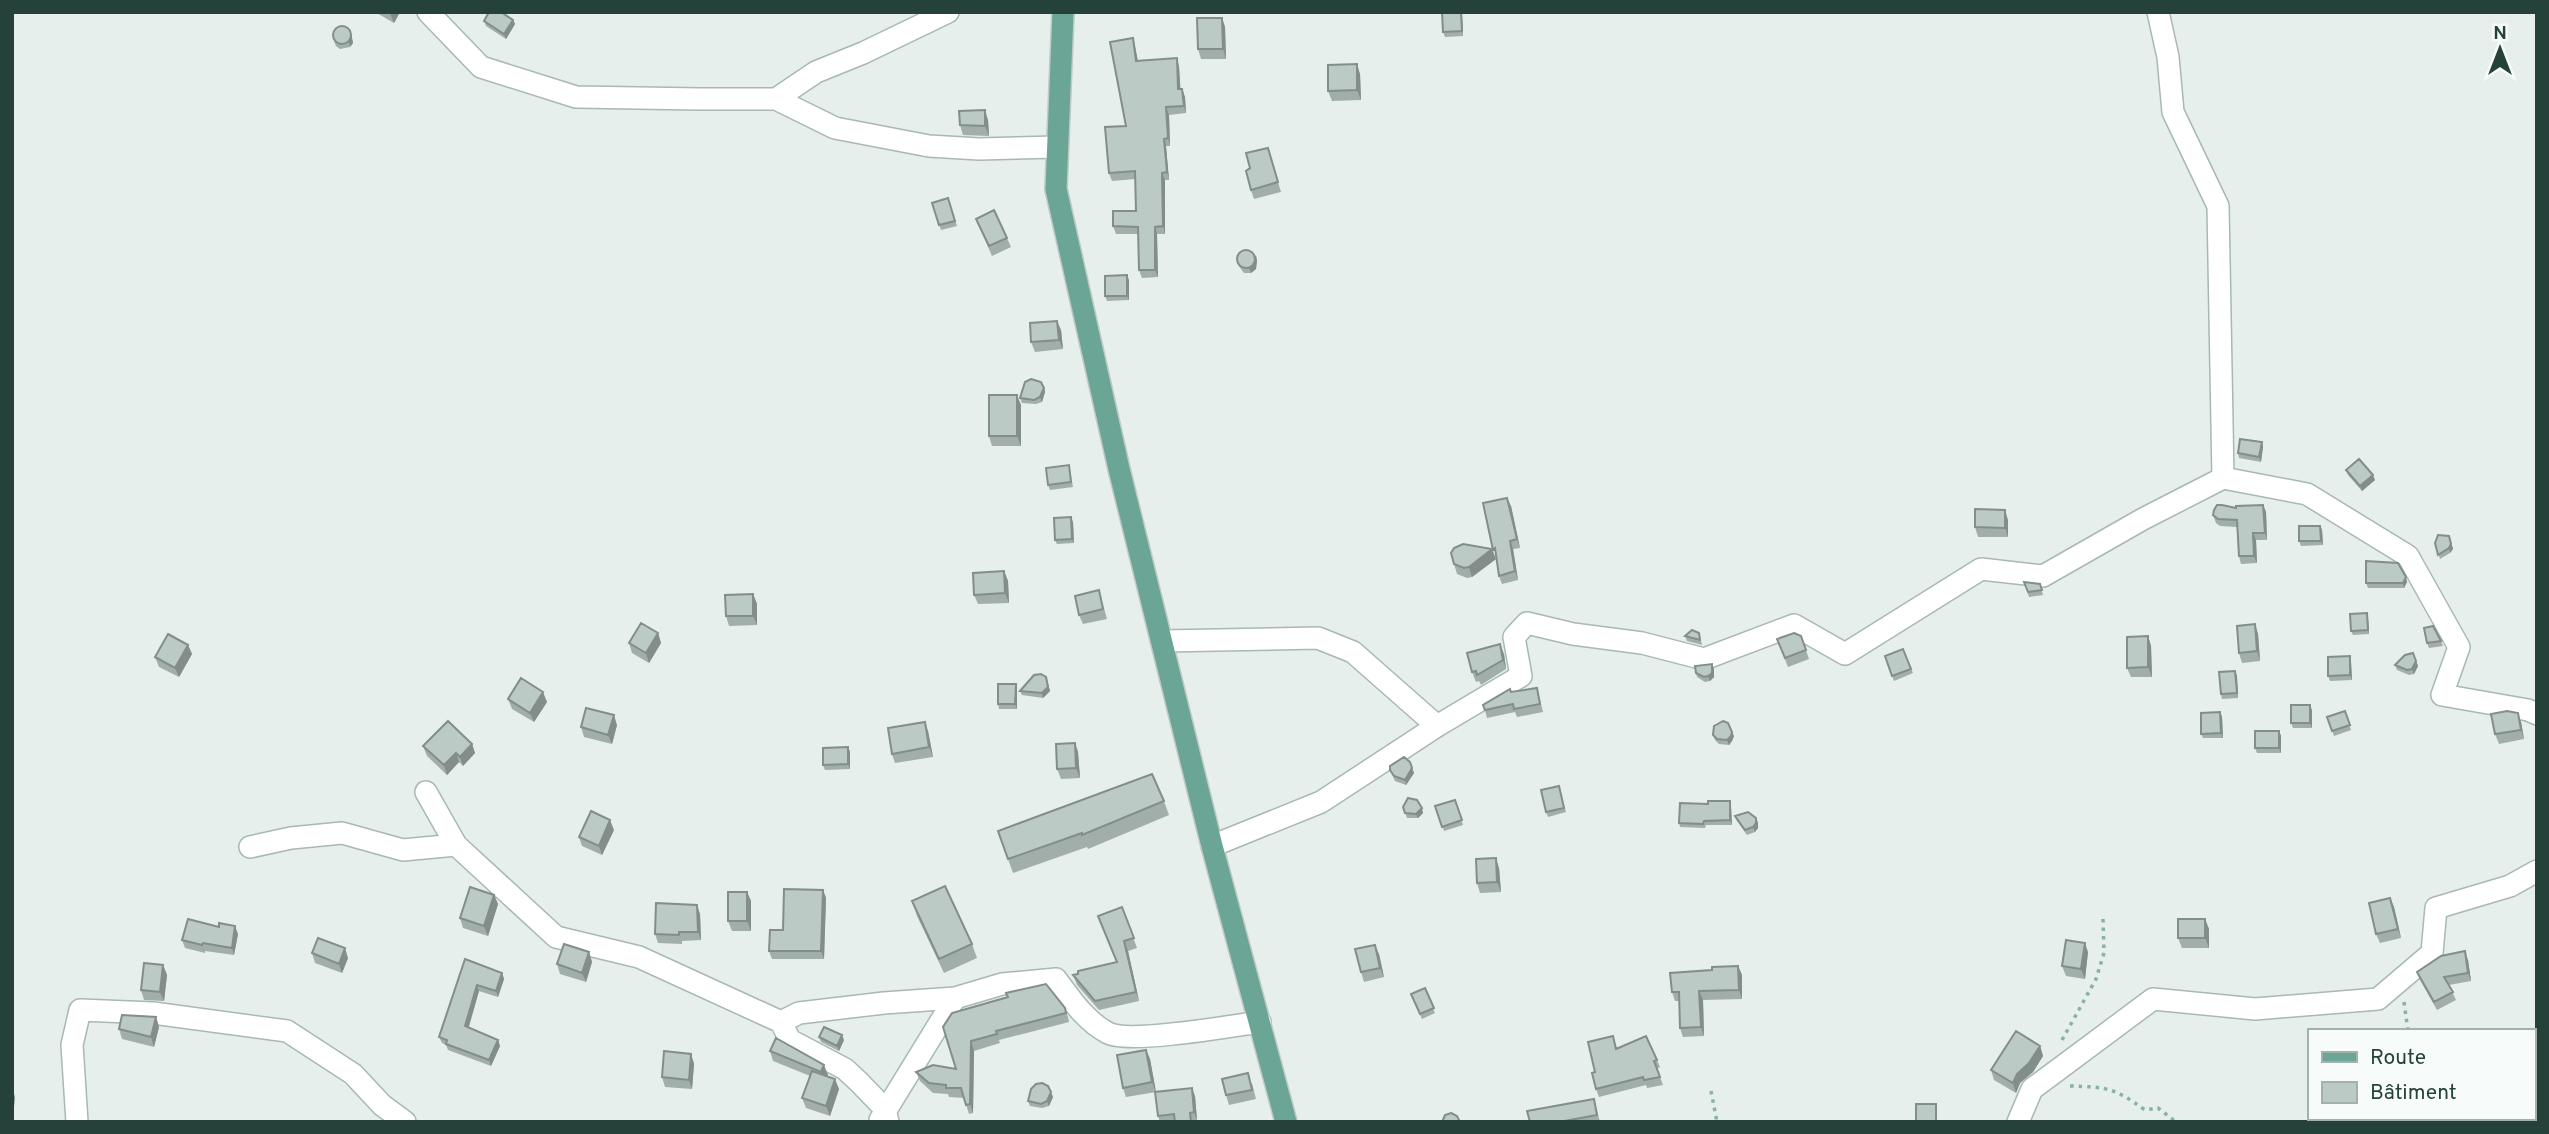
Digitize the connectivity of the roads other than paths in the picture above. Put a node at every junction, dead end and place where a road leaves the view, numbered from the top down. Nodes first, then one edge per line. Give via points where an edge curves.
1 (428, 12) edge
2 (948, 12) edge
3 (1063, 12) edge
4 (2158, 12) edge
5 (776, 99) junction
6 (1057, 146) junction
7 (2223, 478) junction
8 (1163, 641) junction
9 (2537, 714) edge
10 (1437, 726) junction
11 (426, 792) dead end
12 (456, 845) junction
13 (1213, 846) junction
14 (250, 847) dead end
15 (2537, 871) edge
16 (955, 998) junction
17 (781, 1022) junction
18 (1260, 1022) junction
19 (884, 1118) edge
20 (78, 1122) edge
21 (405, 1122) edge
22 (1286, 1122) edge
23 (2018, 1122) edge

1 - 5 street via 481,67 576,97
2 - 5 street via 816,72
3 - 6 main road
4 - 7 street via 2173,112 2218,206
5 - 6 street via 835,128 929,146
6 - 8 main road via 1056,189
7 - 9 street via 2307,494 2408,556 2459,647 2442,695
7 - 10 street via 2043,576 1981,569 1845,654 1794,625 1704,659 1527,623 1514,637 1521,676
8 - 10 street via 1318,638 1353,652
8 - 13 main road
10 - 13 street via 1321,802
11 - 12 street
12 - 14 street via 403,850 342,833
12 - 17 street via 556,937 639,957
13 - 18 main road
15 - 23 street via 2510,886 2436,908 2431,953 2378,999 2255,1009 2153,999 2032,1089
16 - 17 street via 799,1013
16 - 18 street via 1002,984 1056,979 1088,1021 1111,1035 1156,1036
16 - 19 street
17 - 19 street via 790,1040 845,1069
18 - 22 main road
20 - 21 street via 72,1045 80,1010 153,1013 287,1031 353,1074

